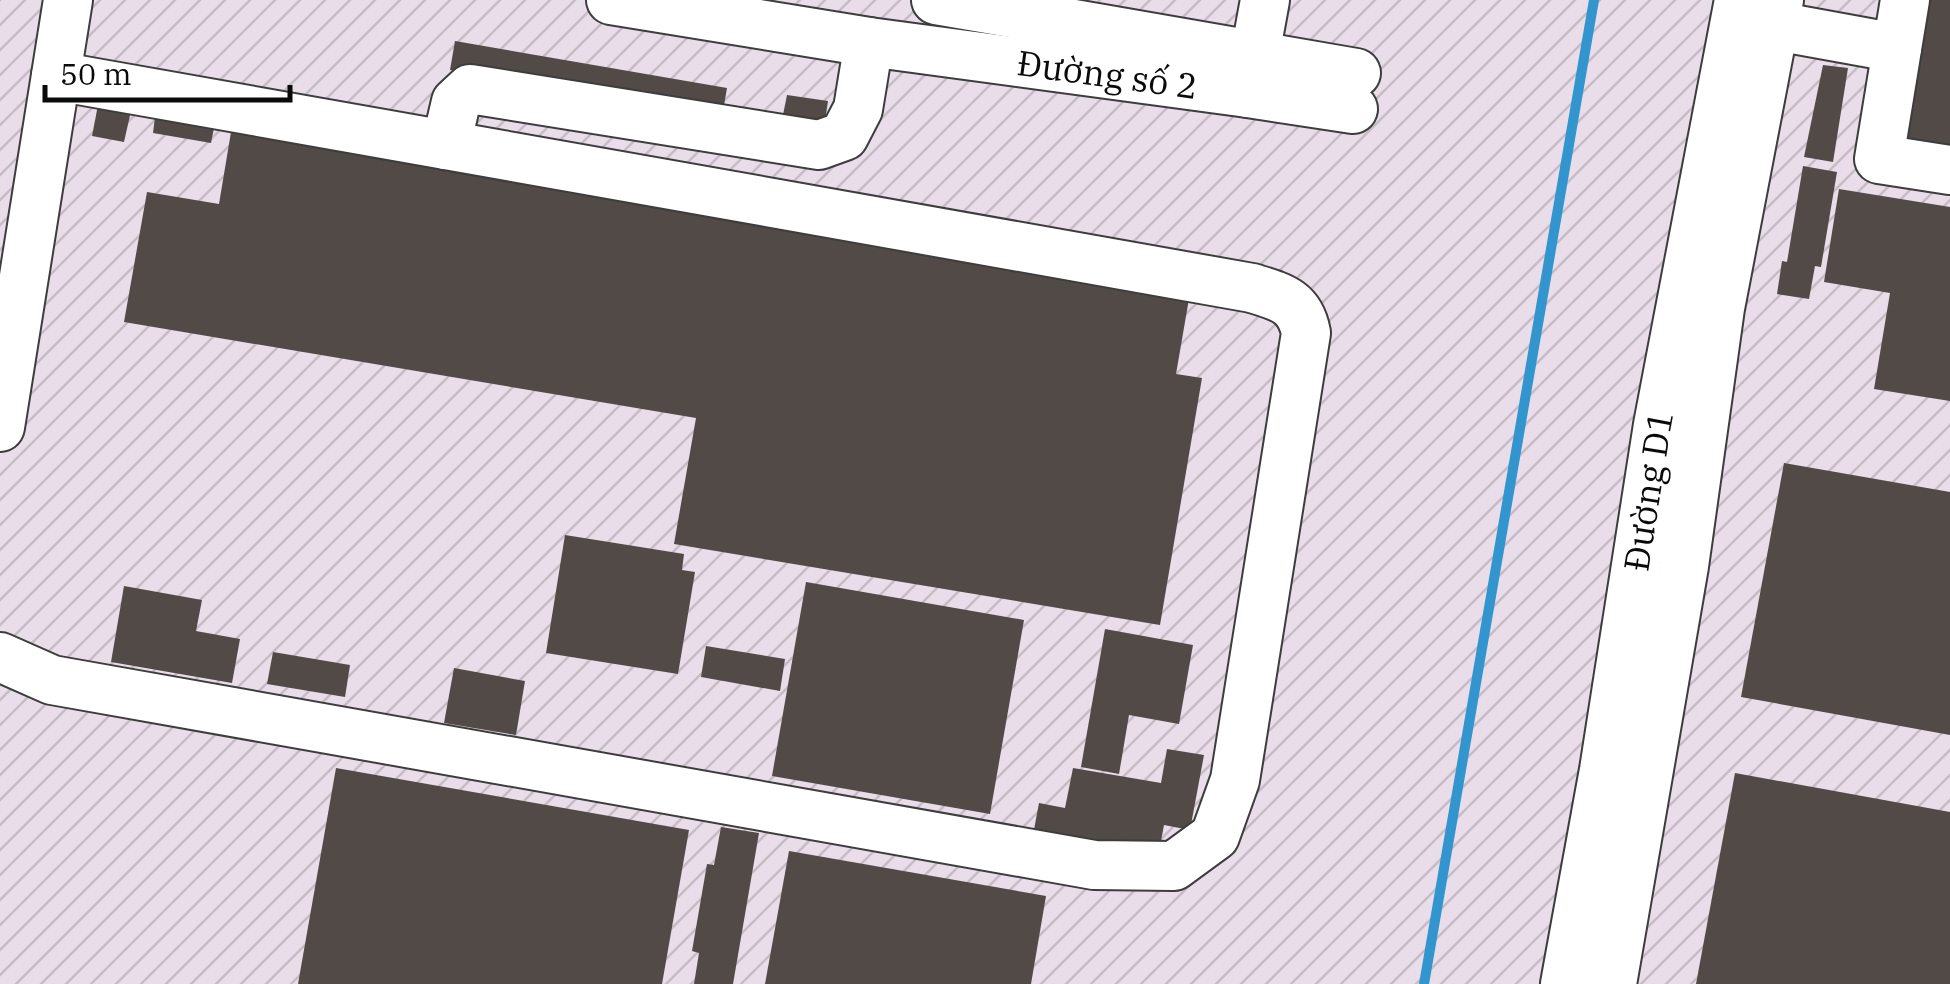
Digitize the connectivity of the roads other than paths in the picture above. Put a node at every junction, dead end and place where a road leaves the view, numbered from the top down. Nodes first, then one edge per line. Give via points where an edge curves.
1 (68, 0) edge
2 (611, 0) edge
3 (936, 0) edge
4 (1265, 0) edge
5 (1905, 0) edge
6 (1757, 11) edge
7 (869, 42) junction
8 (1897, 48) junction
9 (1252, 75) junction
10 (56, 76) junction
11 (1354, 91) dead end
12 (446, 145) junction
13 (1950, 170) edge
14 (0, 426) edge
15 (0, 657) edge
16 (1604, 770) junction
17 (1650, 780) junction
18 (1565, 984) edge
19 (1612, 984) edge

1 - 10 street
2 - 7 street, Đường số 2
3 - 9 street, Đường số 2
4 - 9 street
5 - 8 street
6 - 8 street
6 - 16 street, Đường D1 via 1658,425
6 - 17 street, Đường D1
7 - 9 street, Đường số 2
7 - 12 street via 858,109 844,136 820,145 470,90 456,102
8 - 13 street via 1879,158
9 - 11 street
10 - 12 street
10 - 14 street
12 - 15 street via 1287,298 1302,314 1306,333 1235,780 1215,836 1174,866 1094,866 52,680
16 - 17 street
16 - 18 street, Đường D1
17 - 19 street, Đường D1

